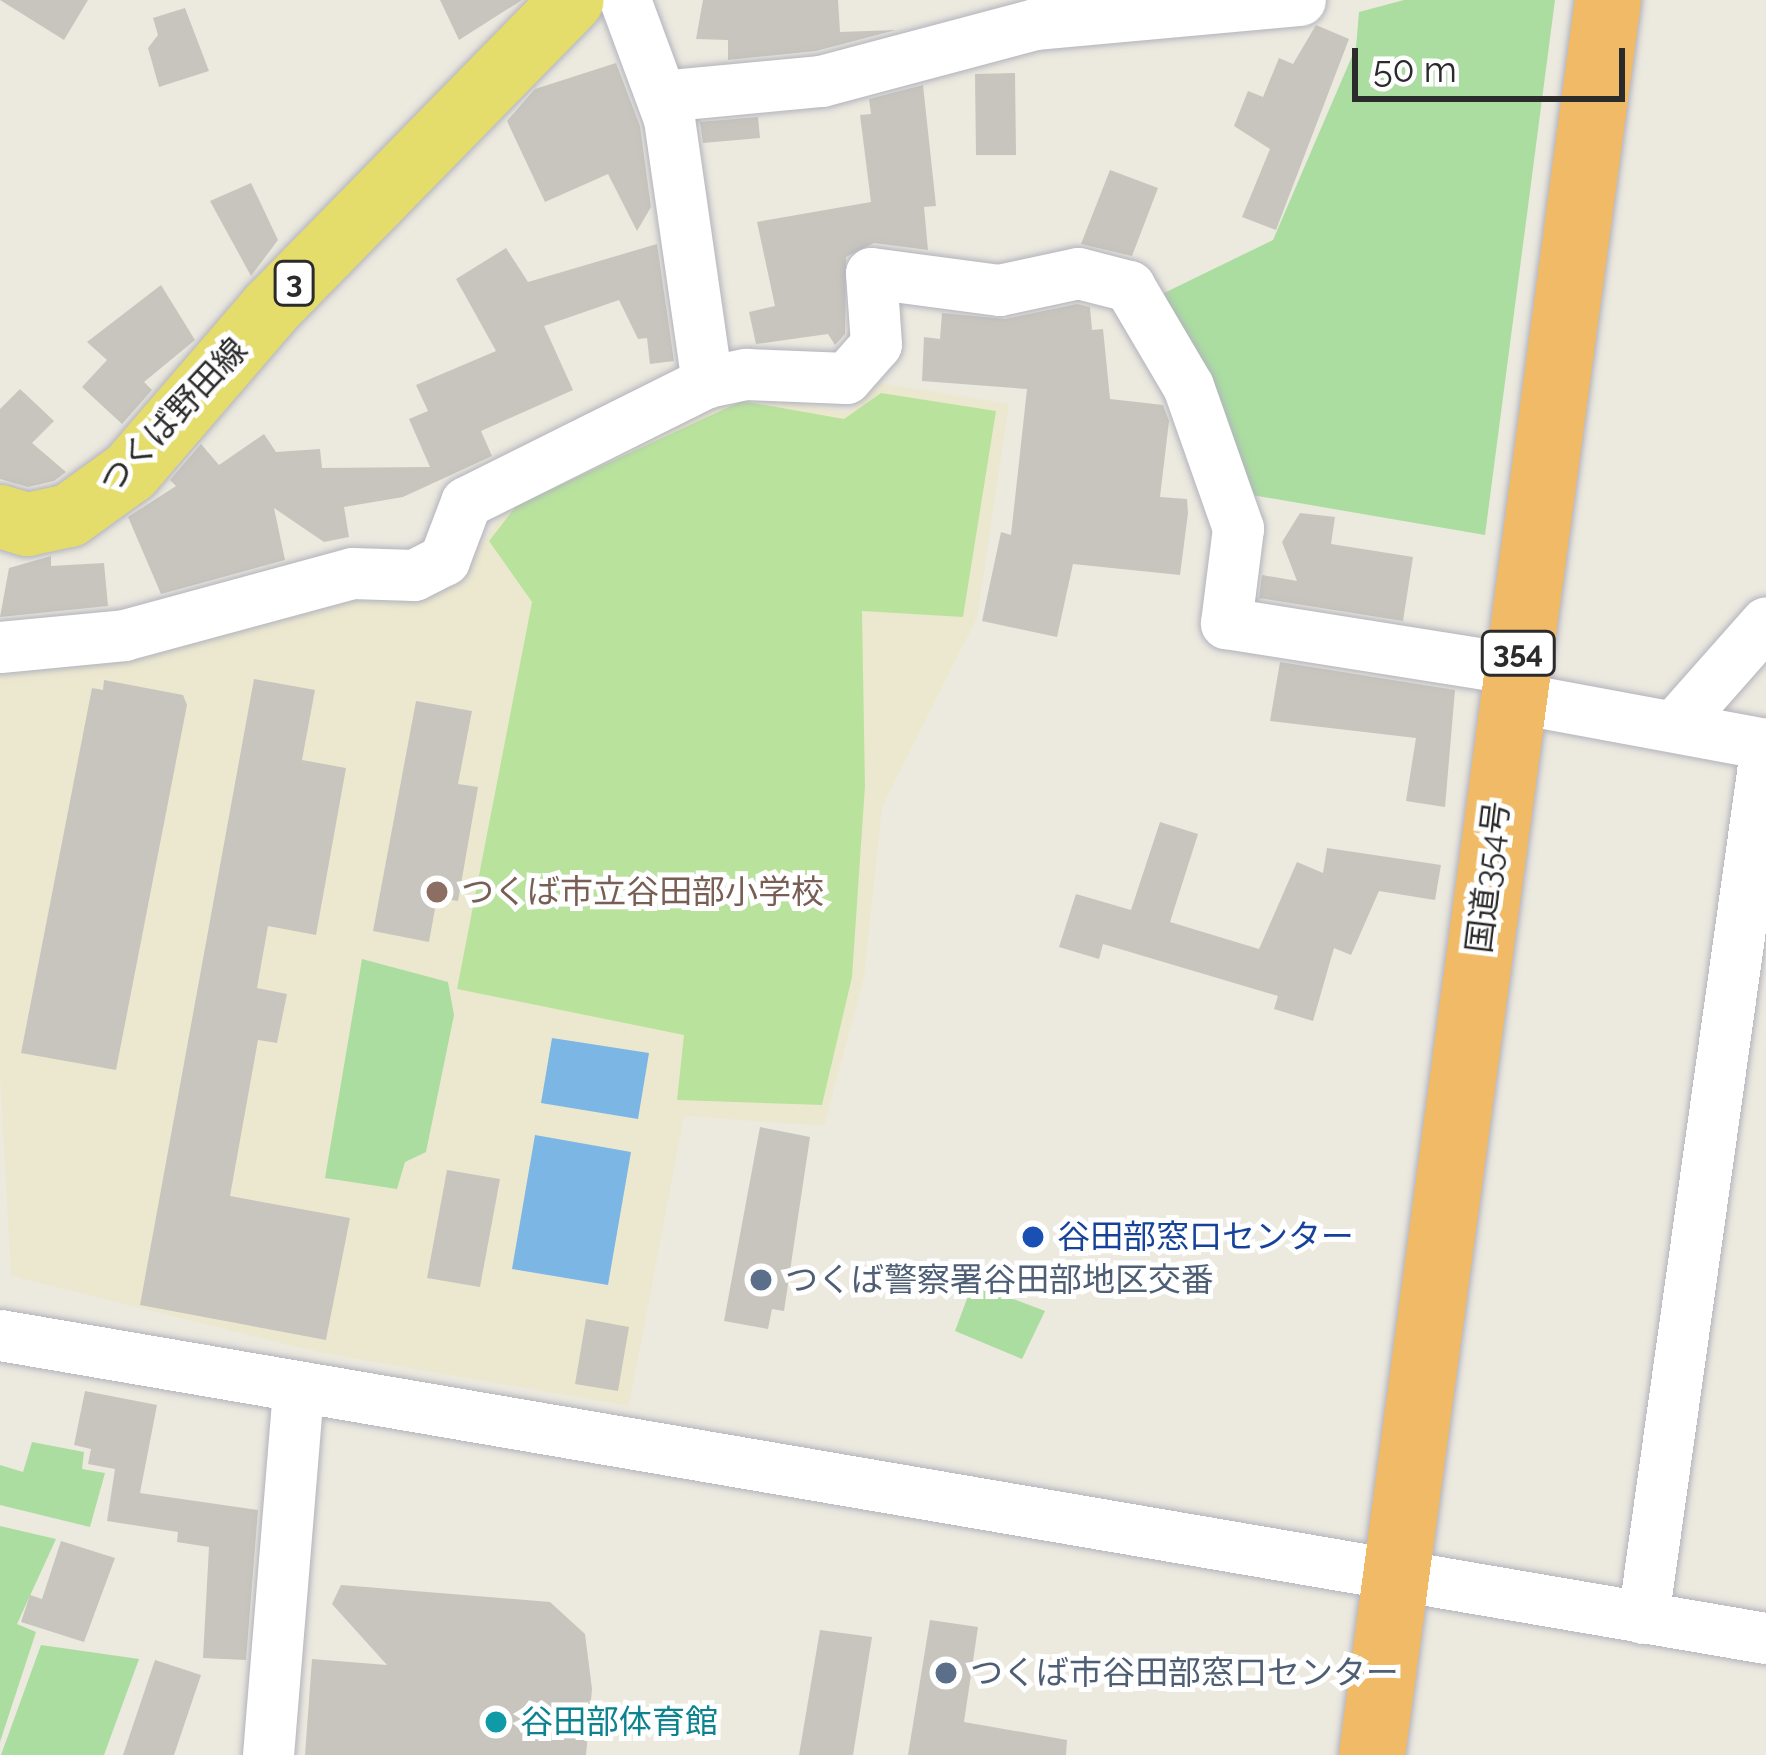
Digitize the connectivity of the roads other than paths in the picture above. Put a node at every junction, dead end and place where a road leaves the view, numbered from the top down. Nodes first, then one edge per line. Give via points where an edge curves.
1 (572, 0) edge
2 (625, 0) edge
3 (1300, 0) edge
4 (1608, 0) edge
5 (661, 96) junction
6 (707, 382) junction
7 (2, 523) edge
8 (1766, 622) edge
9 (0, 647) edge
10 (1514, 683) junction
11 (1676, 725) junction
12 (1766, 744) edge
13 (0, 1335) edge
14 (298, 1390) junction
15 (1397, 1578) junction
16 (1642, 1618) junction
17 (1766, 1638) edge
18 (268, 1755) edge
19 (1372, 1755) edge

1 - 7 main road, つくば野田線 / 3 via 270,308 130,470 69,515
2 - 5 street
3 - 5 street via 1035,24 821,81
4 - 10 highway, 国道354号 / 354
5 - 6 street
6 - 9 street via 466,502 444,560 414,575 352,573 124,635
6 - 10 street via 746,374 846,378 876,344 872,273 999,290 1104,274 1130,286 1150,317 1188,386 1217,467 1238,528 1226,623
8 - 11 street
10 - 11 street
10 - 15 highway, 国道354号 / 354
11 - 12 street
12 - 16 street
13 - 14 street
14 - 15 street
14 - 18 street
15 - 16 street
15 - 19 highway, 国道354号 / 354
16 - 17 street

